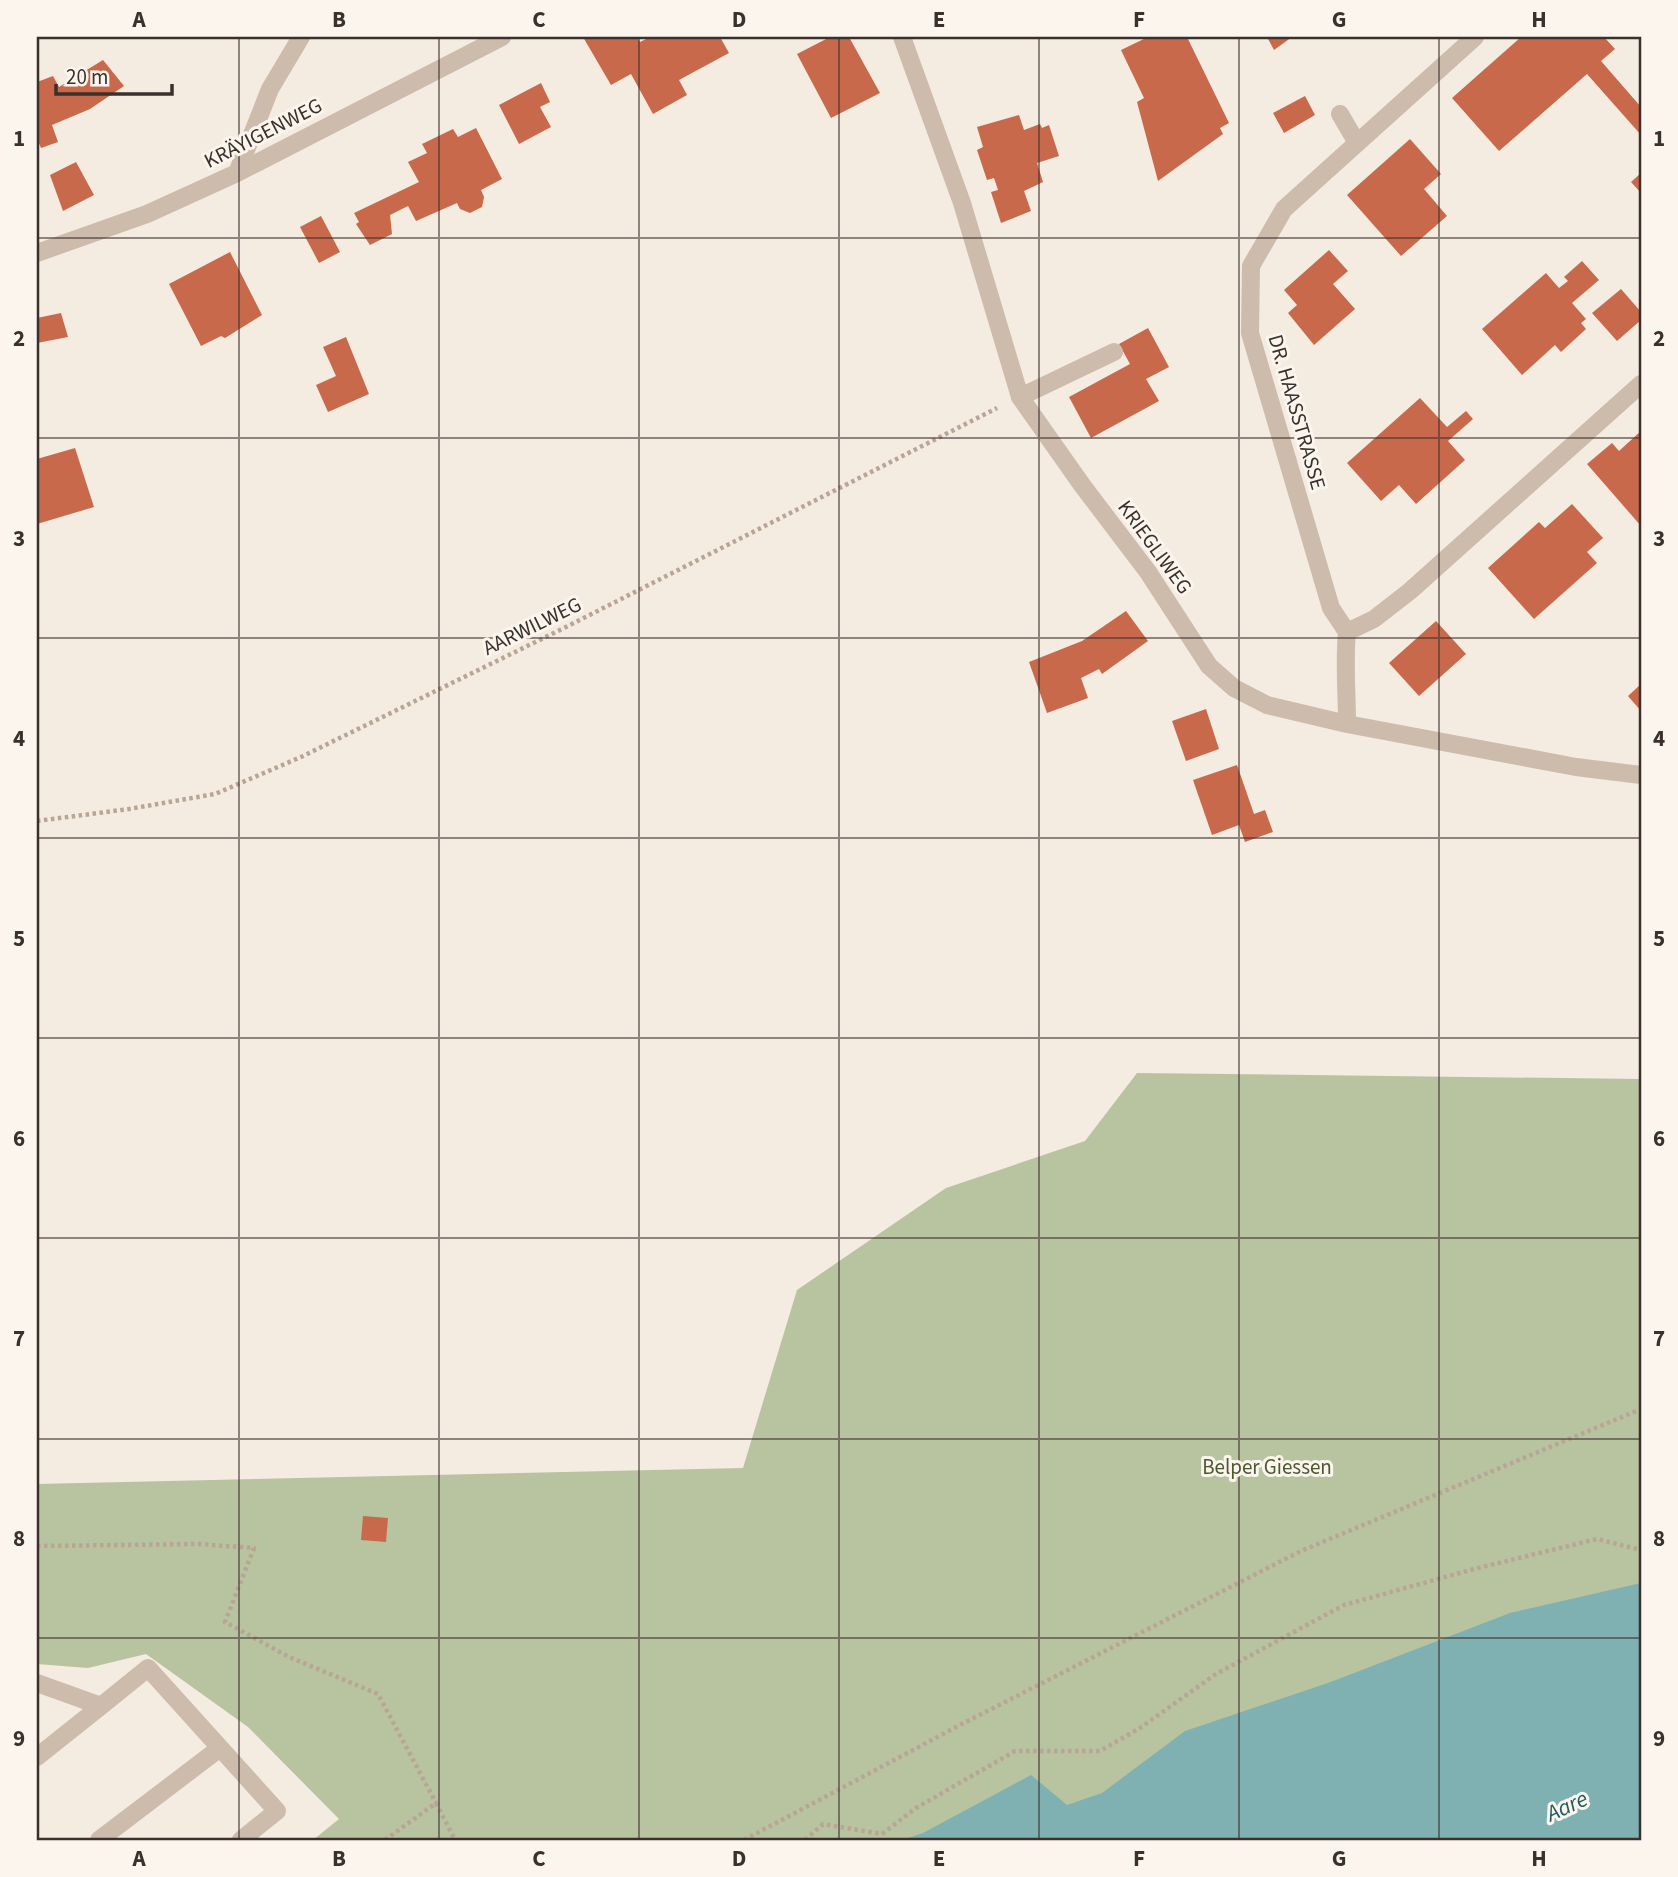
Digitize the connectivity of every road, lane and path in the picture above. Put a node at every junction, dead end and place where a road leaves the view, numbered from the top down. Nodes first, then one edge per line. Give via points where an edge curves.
1 (300, 37) edge
2 (502, 37) edge
3 (902, 37) edge
4 (1475, 37) edge
5 (1340, 114) dead end
6 (1357, 143) junction
7 (237, 173) junction
8 (37, 253) edge
9 (1114, 352) dead end
10 (1641, 384) edge
11 (1020, 397) junction
12 (1348, 632) junction
13 (1347, 724) junction
14 (1641, 775) edge
15 (37, 821) edge
16 (1641, 1409) edge
17 (37, 1546) edge
18 (1641, 1550) edge
19 (37, 1683) edge
20 (101, 1706) junction
21 (220, 1748) junction
22 (37, 1757) edge
23 (436, 1803) junction
24 (99, 1840) edge
25 (241, 1840) edge
26 (385, 1840) edge
27 (454, 1840) edge
28 (744, 1840) edge
29 (805, 1840) edge

1 - 7 street via 270,89
2 - 7 street, KRÄYIGENWEG
3 - 11 street, KRIEGLIWEG via 962,203
4 - 6 street, DR. HAASSTRASSE
5 - 6 street
6 - 12 street, DR. HAASSTRASSE via 1284,209 1251,266 1250,333 1331,608
7 - 8 street, KRÄYIGENWEG via 147,214
9 - 11 street
10 - 12 street via 1409,591 1374,619
11 - 13 street, KRIEGLIWEG via 1148,572 1209,666 1234,688 1267,705
11 - 15 path, AARWILWEG via 289,763 215,793
12 - 13 street
13 - 14 street, KRIEGLIWEG
16 - 28 path via 1301,1551
17 - 23 path via 200,1544 254,1548 225,1622 289,1657 378,1694
18 - 29 path via 1597,1539 1344,1605 1216,1674 1100,1751 1015,1751 916,1808 882,1834 823,1824
19 - 20 street
20 - 21 street via 148,1668
20 - 22 street
21 - 24 street
21 - 25 street via 277,1811
23 - 26 path
23 - 27 path

